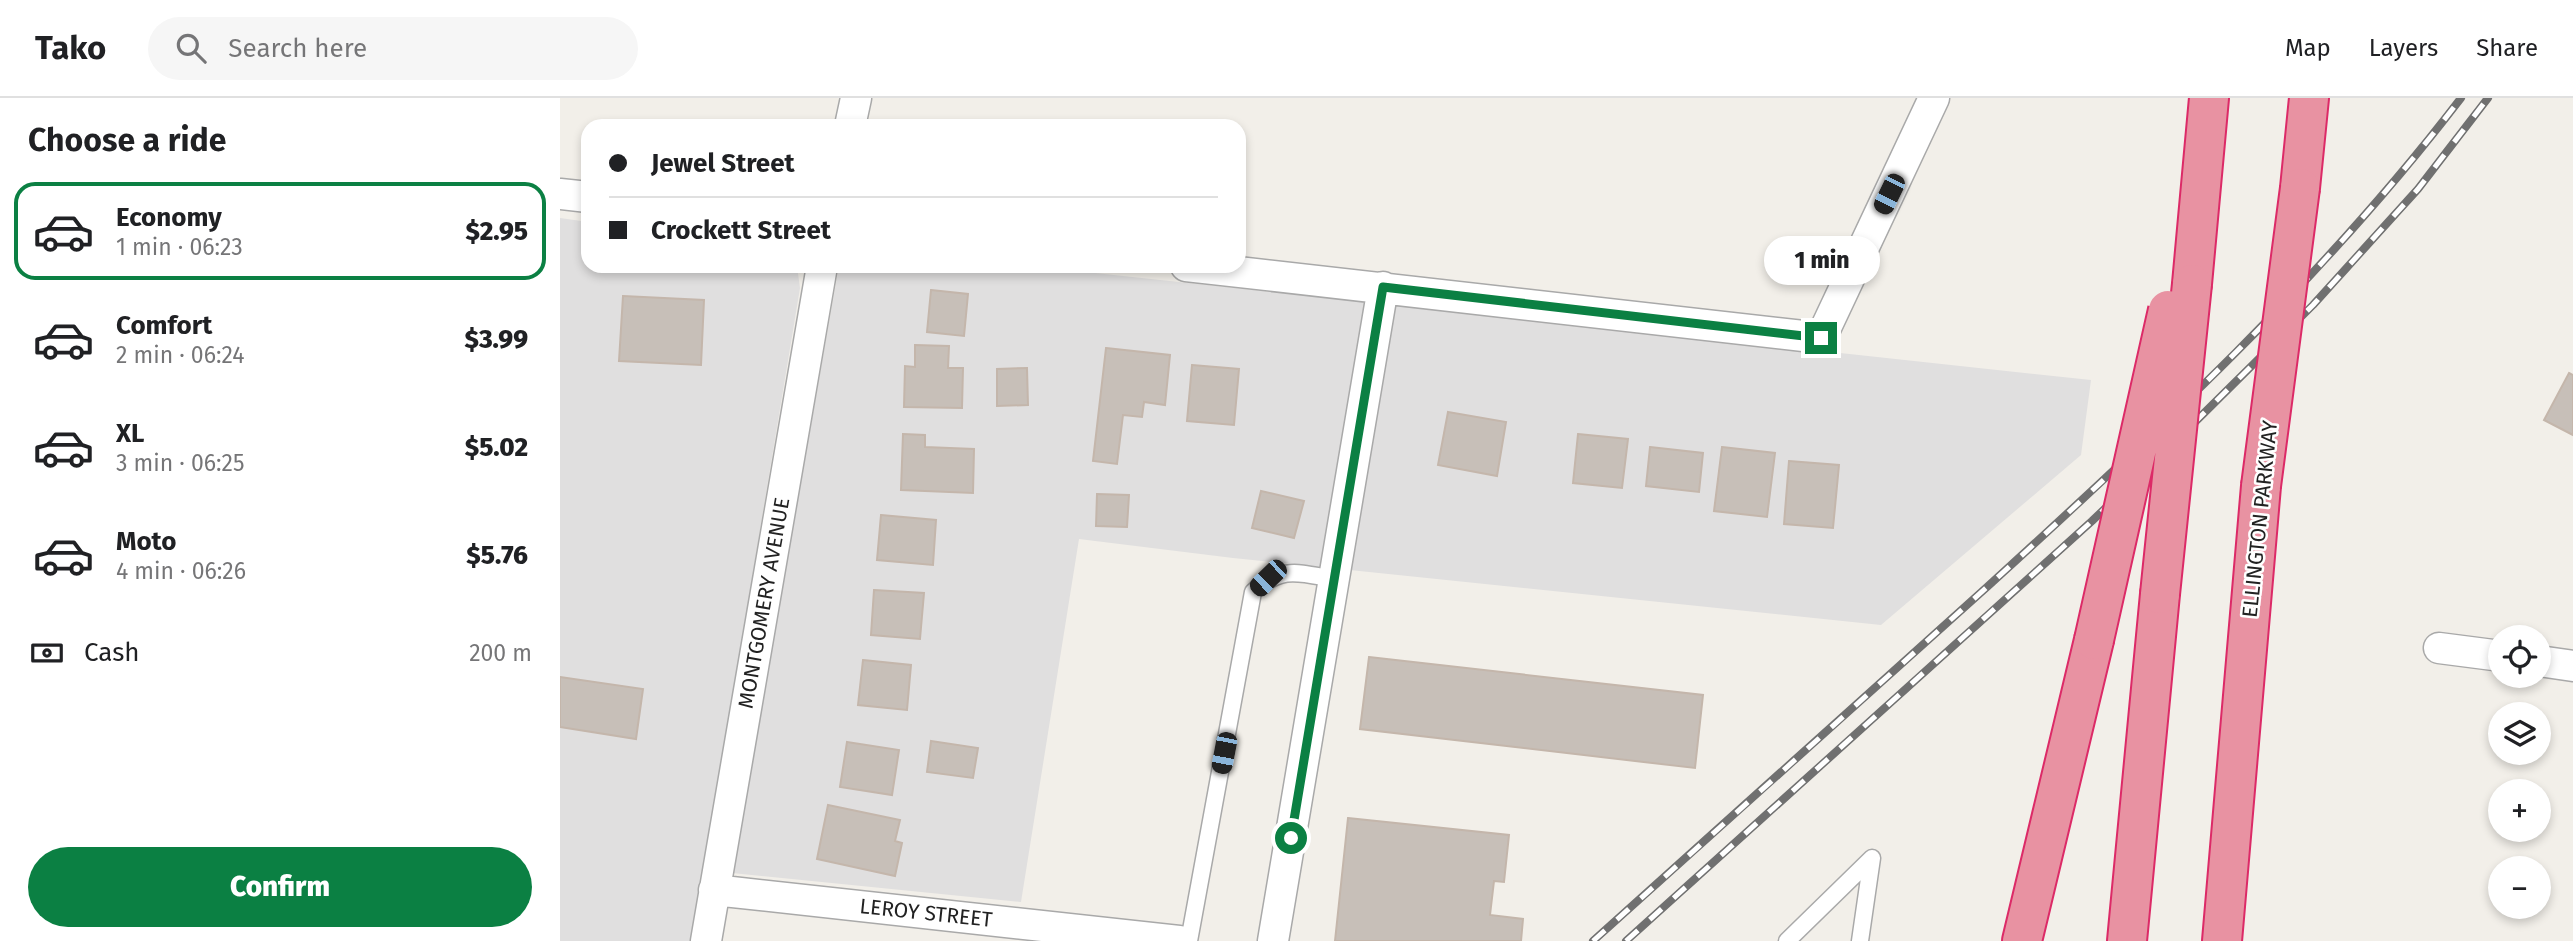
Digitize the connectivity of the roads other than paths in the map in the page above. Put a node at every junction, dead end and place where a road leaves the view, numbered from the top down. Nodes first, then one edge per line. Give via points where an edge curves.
1 (856, 98) edge
2 (1934, 98) edge
3 (2209, 98) edge
4 (2309, 98) edge
5 (852, 119) edge
6 (560, 194) edge
7 (581, 196) edge
8 (1246, 272) edge
9 (821, 273) edge
10 (1383, 287) junction
11 (2180, 297) junction
12 (1334, 579) junction
13 (2439, 648) dead end
14 (2488, 654) edge
15 (2551, 663) edge
16 (2573, 666) edge
17 (714, 890) junction
18 (706, 941) edge
19 (1179, 941) edge
20 (1189, 941) edge
21 (1273, 941) edge
22 (1787, 941) edge
23 (1860, 941) edge
24 (2022, 941) edge
25 (2127, 941) edge
26 (2222, 941) edge

1 - 5 street
2 - 10 street via 1821,338
3 - 11 highway
4 - 26 highway, ELLINGTON PARKWAY, bridge via 2261,486
6 - 7 street
8 - 10 street
9 - 17 street, MONTGOMERY AVENUE
10 - 12 street
11 - 24 highway, bridge
11 - 25 highway, bridge via 2160,594
12 - 20 lane via 1293,572 1268,578 1253,592
12 - 21 street
13 - 14 street
15 - 16 street
17 - 18 street, MONTGOMERY AVENUE
17 - 19 street, LEROY STREET
22 - 23 lane via 1872,858

